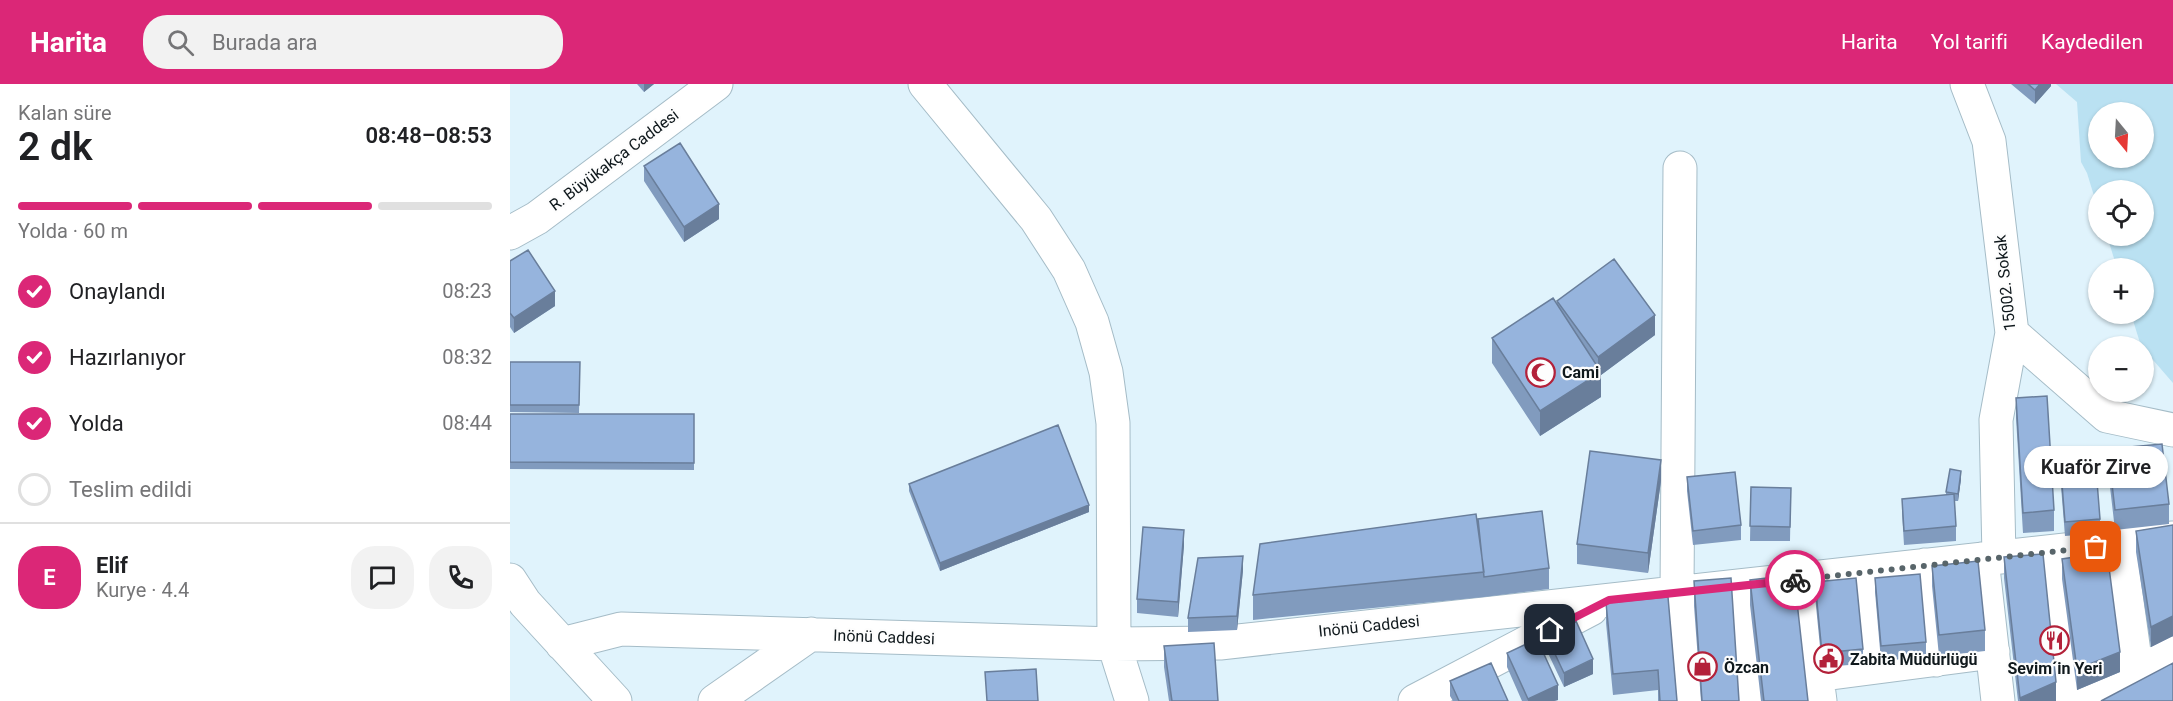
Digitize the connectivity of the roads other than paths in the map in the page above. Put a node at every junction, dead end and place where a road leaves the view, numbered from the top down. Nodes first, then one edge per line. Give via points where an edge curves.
1 (716, 84) edge
2 (925, 84) edge
3 (1967, 84) edge
4 (1680, 168) dead end
5 (510, 233) edge
6 (2012, 333) junction
7 (2173, 430) edge
8 (2173, 538) edge
9 (2119, 544) junction
10 (2050, 552) junction
11 (1990, 558) junction
12 (1925, 566) junction
13 (1866, 572) junction
14 (1804, 579) junction
15 (510, 580) edge
16 (1741, 586) junction
17 (1677, 592) junction
18 (1609, 600) junction
19 (811, 634) junction
20 (562, 644) junction
21 (1114, 644) junction
22 (1993, 652) junction
23 (2173, 653) edge
24 (1936, 660) junction
25 (1875, 667) junction
26 (2129, 685) edge
27 (1818, 688) edge
28 (615, 701) edge
29 (715, 701) edge
30 (1132, 701) edge
31 (1415, 701) edge
32 (1689, 701) edge
33 (1750, 701) edge
34 (1998, 701) edge
35 (2069, 701) edge
36 (2077, 701) edge

1 - 5 street, R. Büyükakça Caddesi via 537,218
2 - 21 street via 1036,219 1069,270 1092,322 1106,372 1113,423
3 - 6 street, 15002. Sokak via 1989,141
4 - 17 street
6 - 7 street via 2107,416
6 - 11 street, 15002. Sokak via 1996,420
8 - 9 street, Inönü Caddesi
9 - 10 street, Inönü Caddesi
9 - 26 street
10 - 11 street, Inönü Caddesi
10 - 35 street
11 - 12 street, Inönü Caddesi
11 - 22 street, 15002. Sokak
12 - 13 street, Inönü Caddesi
12 - 24 street
13 - 14 street, Inönü Caddesi
13 - 25 street
14 - 16 street, Inönü Caddesi
14 - 27 street
15 - 20 street
16 - 17 street, Inönü Caddesi
16 - 33 street
17 - 18 street, Inönü Caddesi
17 - 32 street
18 - 21 street, Inönü Caddesi via 1220,643
18 - 31 street
19 - 20 street, Inönü Caddesi via 621,629
19 - 21 street, Inönü Caddesi
19 - 29 street
20 - 28 street
21 - 30 street
22 - 24 street
22 - 34 street, 15002. Sokak
23 - 26 street
24 - 25 street
25 - 27 street
26 - 36 street

